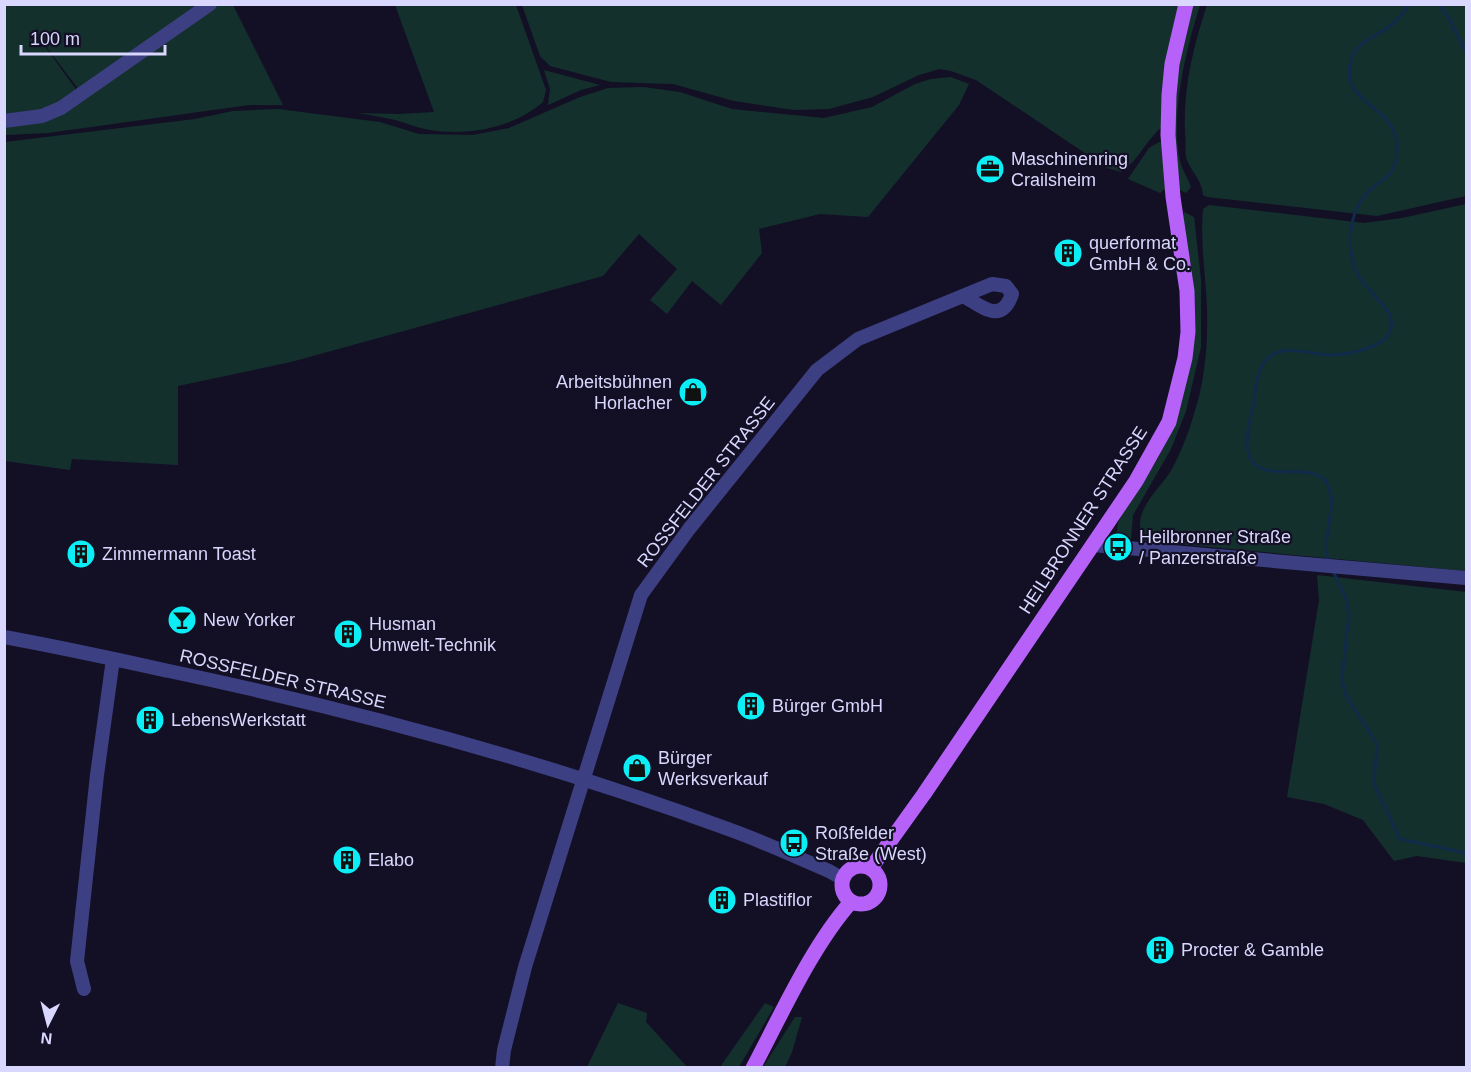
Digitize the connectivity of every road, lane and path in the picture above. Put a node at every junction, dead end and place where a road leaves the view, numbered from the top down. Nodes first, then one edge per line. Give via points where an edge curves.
1 (210, 4) edge
2 (1186, 4) edge
3 (4, 121) edge
4 (964, 297) dead end
5 (1093, 545) junction
6 (1467, 578) edge
7 (4, 637) edge
8 (113, 659) junction
9 (582, 779) junction
10 (871, 868) junction
11 (843, 879) junction
12 (851, 902) junction
13 (84, 989) dead end
14 (502, 1068) edge
15 (753, 1068) edge

1 - 3 street via 61,108 42,116
2 - 5 main road, HEILBRONNER STRASSE via 1173,64 1168,135 1187,291 1185,358 1169,422
4 - 9 street, ROSSFELDER STRASSE via 848,345 817,370 752,449 641,595
5 - 6 street
5 - 10 main road, HEILBRONNER STRASSE
7 - 8 street, ROSSFELDER STRASSE
8 - 9 street, ROSSFELDER STRASSE via 363,716
8 - 13 street via 77,961
9 - 11 street, ROSSFELDER STRASSE via 730,830
9 - 14 street, ROSSFELDER STRASSE via 525,966
10 - 11 main road via 858,866
10 - 12 main road via 880,882 876,898 864,904
11 - 12 main road via 842,888
12 - 15 main road via 813,957

